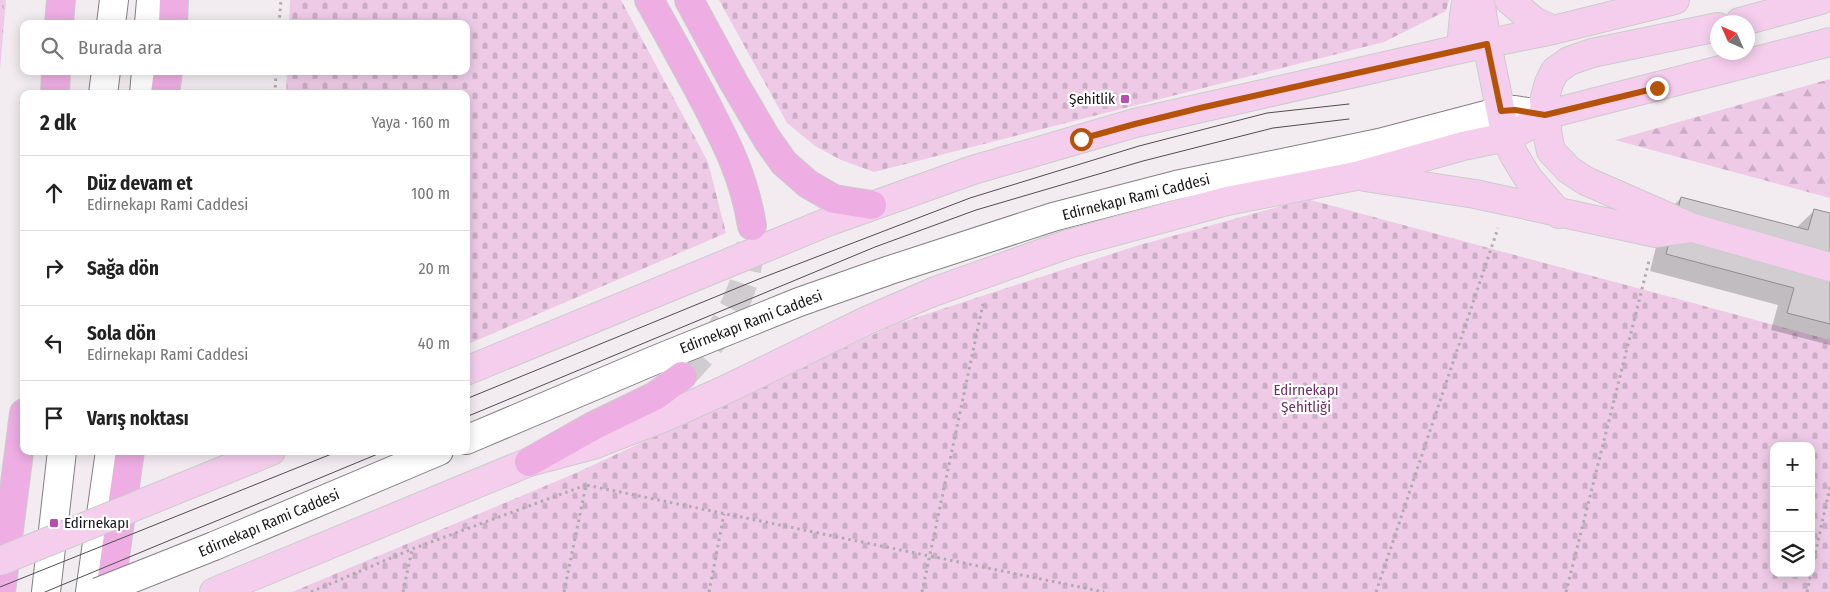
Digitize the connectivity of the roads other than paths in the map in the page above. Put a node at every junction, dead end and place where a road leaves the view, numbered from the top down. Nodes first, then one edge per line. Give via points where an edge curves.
1 (61, 0) edge
2 (114, 0) edge
3 (151, 0) edge
4 (174, 0) edge
5 (649, 0) edge
6 (690, 0) edge
7 (1467, 0) edge
8 (1480, 0) edge
9 (1509, 0) edge
10 (1675, 0) edge
11 (1821, 0) edge
12 (1755, 18) edge
13 (59, 20) edge
14 (112, 20) edge
15 (149, 20) edge
16 (173, 20) edge
17 (1710, 29) edge
18 (1553, 30) junction
19 (1830, 42) edge
20 (1487, 44) junction
21 (1460, 49) junction
22 (56, 75) edge
23 (105, 75) edge
24 (146, 75) edge
25 (167, 75) edge
26 (55, 90) edge
27 (104, 90) edge
28 (144, 90) edge
29 (166, 90) edge
30 (1545, 115) junction
31 (1504, 124) junction
32 (1356, 176) junction
33 (872, 206) junction
34 (1559, 214) junction
35 (752, 226) tunnel mouth
36 (1693, 228) junction
37 (1830, 267) edge
38 (470, 369) edge
39 (682, 376) tunnel mouth
40 (470, 438) edge
41 (20, 444) edge
42 (62, 455) edge
43 (109, 455) edge
44 (129, 455) edge
45 (262, 455) edge
46 (430, 455) edge
47 (529, 462) junction
48 (0, 561) edge
49 (1, 592) edge
50 (46, 592) edge
51 (90, 592) edge
52 (98, 592) edge
53 (110, 592) edge
54 (214, 592) edge

1 - 13 highway
2 - 14 lane
3 - 15 lane
4 - 16 highway
5 - 35 highway via 729,147 748,201
6 - 33 highway via 766,139 784,163 808,184 834,198
7 - 21 main road
8 - 20 main road
9 - 18 main road via 1534,21
10 - 18 main road
11 - 12 main road
17 - 30 main road via 1592,53 1569,61 1555,71 1548,83
18 - 20 main road
19 - 30 main road
20 - 21 main road
20 - 31 main road
21 - 33 main road via 1135,124 973,170
22 - 26 highway
23 - 27 lane
24 - 28 lane
25 - 29 highway
30 - 31 main road via 1525,128
30 - 36 main road via 1552,150 1569,170 1586,181
31 - 32 main road via 1463,146
31 - 34 main road via 1514,155 1528,178
31 - 40 lane, Edirnekapı Rami Caddesi via 1379,143 1176,185 1044,220 799,302
32 - 34 main road via 1504,200
32 - 47 main road via 1227,201 1068,244 876,316 665,417 593,445
33 - 38 main road
34 - 36 main road via 1656,233
36 - 37 main road
39 - 47 highway via 655,396 592,426
41 - 49 highway
42 - 50 lane
43 - 51 lane
44 - 53 highway
45 - 48 main road, bridge
46 - 52 lane, Edirnekapı Rami Caddesi, bridge
47 - 54 main road

